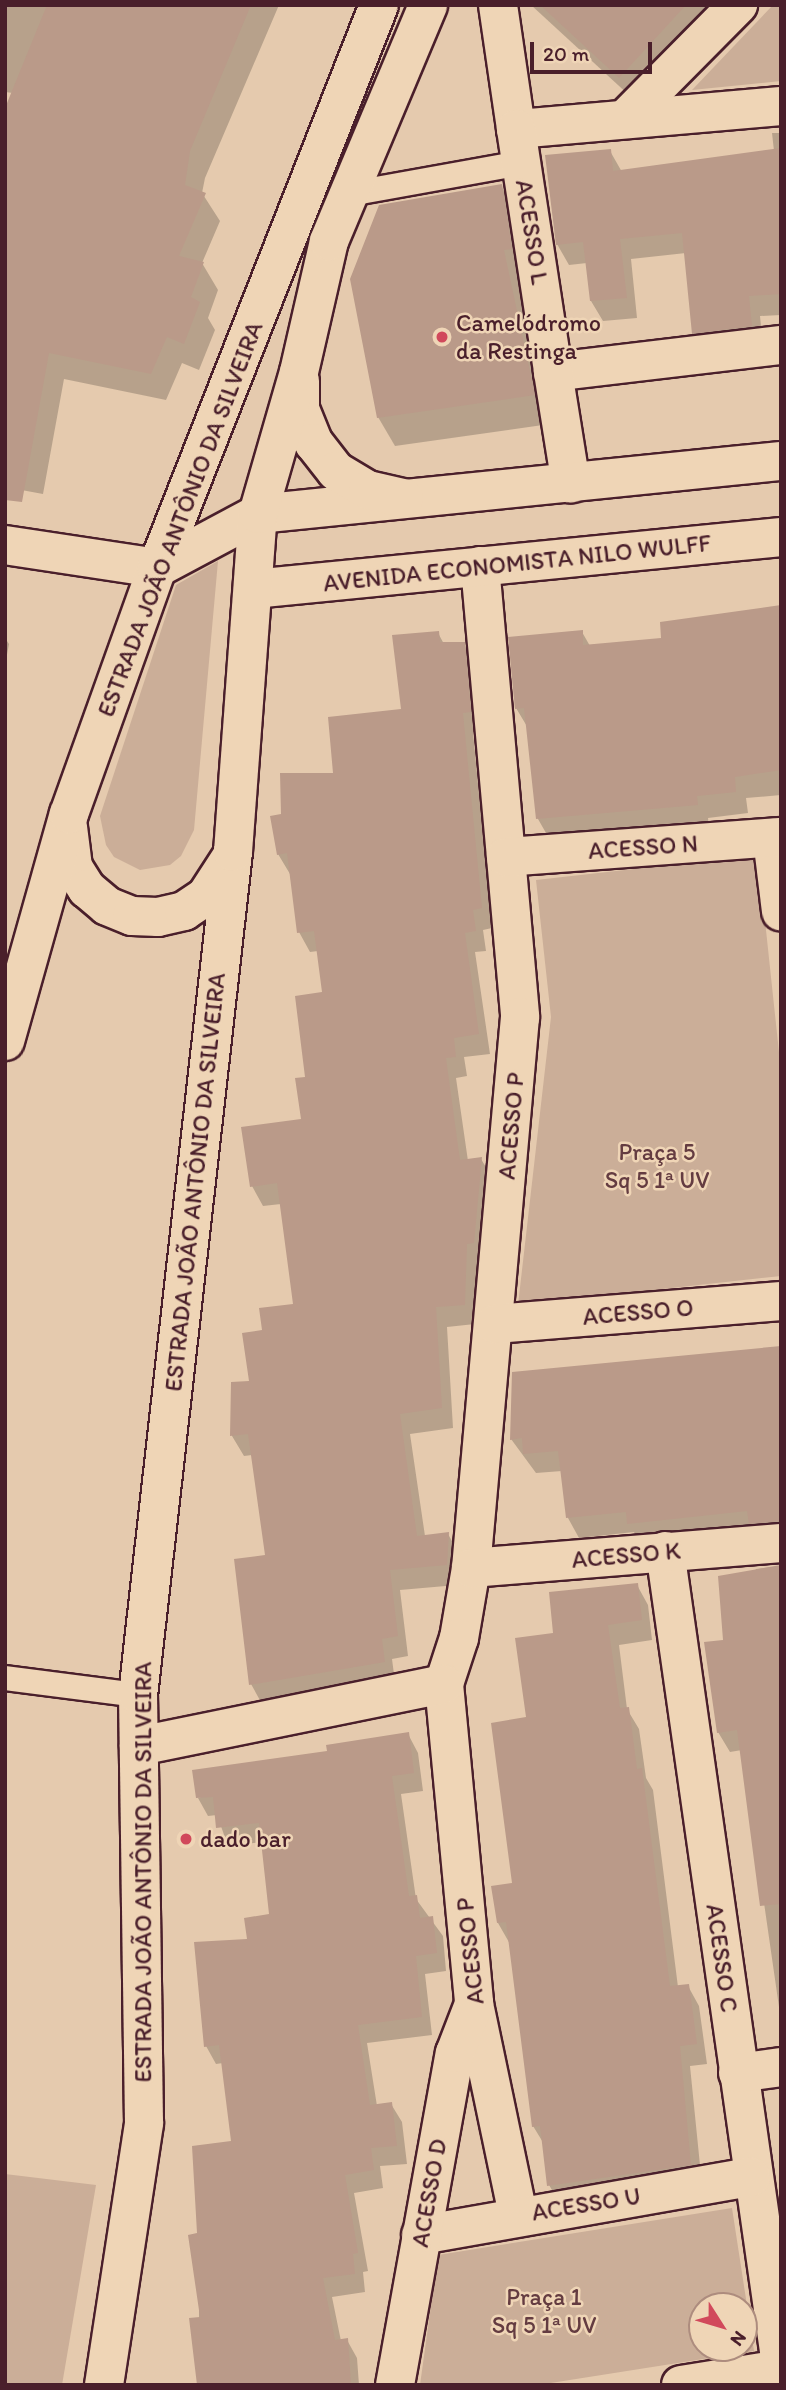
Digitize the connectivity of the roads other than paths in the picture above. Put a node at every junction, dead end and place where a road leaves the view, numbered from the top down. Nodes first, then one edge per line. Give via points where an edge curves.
1 (379, 5) edge
2 (428, 5) edge
3 (498, 5) edge
4 (738, 5) edge
5 (781, 106) edge
6 (625, 119) junction
7 (518, 146) junction
8 (349, 194) junction
9 (781, 345) edge
10 (299, 372) junction
11 (553, 372) junction
12 (781, 461) edge
13 (571, 484) junction
14 (404, 498) junction
15 (258, 514) junction
16 (781, 537) edge
17 (5, 545) edge
18 (480, 566) junction
19 (158, 568) junction
20 (253, 589) junction
21 (69, 814) junction
22 (776, 837) edge
23 (233, 852) junction
24 (506, 857) junction
25 (781, 911) edge
26 (5, 1041) edge
27 (781, 1301) edge
28 (495, 1324) junction
29 (781, 1544) edge
30 (665, 1551) junction
31 (471, 1568) junction
32 (5, 1678) edge
33 (444, 1684) junction
34 (138, 1695) junction
35 (139, 1746) junction
36 (474, 2004) junction
37 (781, 2067) edge
38 (738, 2073) junction
39 (751, 2177) junction
40 (518, 2215) junction
41 (422, 2235) junction
42 (781, 2367) edge
43 (104, 2385) edge
44 (394, 2385) edge
45 (681, 2385) edge

1 - 19 street, ESTRADA JOÃO ANTÔNIO DA SILVEIRA
2 - 8 street, ESTRADA JOÃO ANTÔNIO DA SILVEIRA
3 - 7 street, ACESSO L
4 - 6 street
5 - 6 street
6 - 7 street
7 - 8 lane
7 - 11 street, ACESSO L
8 - 10 street, ESTRADA JOÃO ANTÔNIO DA SILVEIRA via 329,242
9 - 11 street
10 - 14 street via 300,409 314,443 336,471 368,490
10 - 15 street, ESTRADA JOÃO ANTÔNIO DA SILVEIRA
11 - 13 street, ACESSO L
12 - 13 street
13 - 14 street
14 - 15 street
15 - 19 street
15 - 20 street, ESTRADA JOÃO ANTÔNIO DA SILVEIRA
16 - 18 street, AVENIDA ECONOMISTA NILO WULFF
17 - 19 street
18 - 20 street, AVENIDA ECONOMISTA NILO WULFF
18 - 24 street, ACESSO P
19 - 21 street, ESTRADA JOÃO ANTÔNIO DA SILVEIRA
20 - 23 street, ESTRADA JOÃO ANTÔNIO DA SILVEIRA
21 - 23 street via 66,841 73,867 87,889 107,906 132,916 184,911 206,896 223,876
21 - 26 street, ESTRADA JOÃO ANTÔNIO DA SILVEIRA
22 - 24 street, ACESSO N
22 - 25 street
23 - 34 street, ESTRADA JOÃO ANTÔNIO DA SILVEIRA
24 - 28 street, ACESSO P via 520,1017
27 - 28 street, ACESSO O
28 - 31 street, ACESSO P
29 - 30 street, ACESSO K
30 - 31 street, ACESSO K
30 - 38 street, ACESSO C
31 - 33 street, ACESSO P via 459,1638
32 - 34 lane
33 - 35 street
33 - 36 street, ACESSO P
34 - 35 street, ESTRADA JOÃO ANTÔNIO DA SILVEIRA
35 - 43 street, ESTRADA JOÃO ANTÔNIO DA SILVEIRA via 144,2123
36 - 40 street, ACESSO P
36 - 41 street, ACESSO D via 455,2053
37 - 38 street
38 - 39 street, ACESSO C
39 - 40 street, ACESSO U
39 - 42 street, ACESSO C
40 - 41 street, ACESSO U
41 - 44 street, ACESSO D
42 - 45 street

